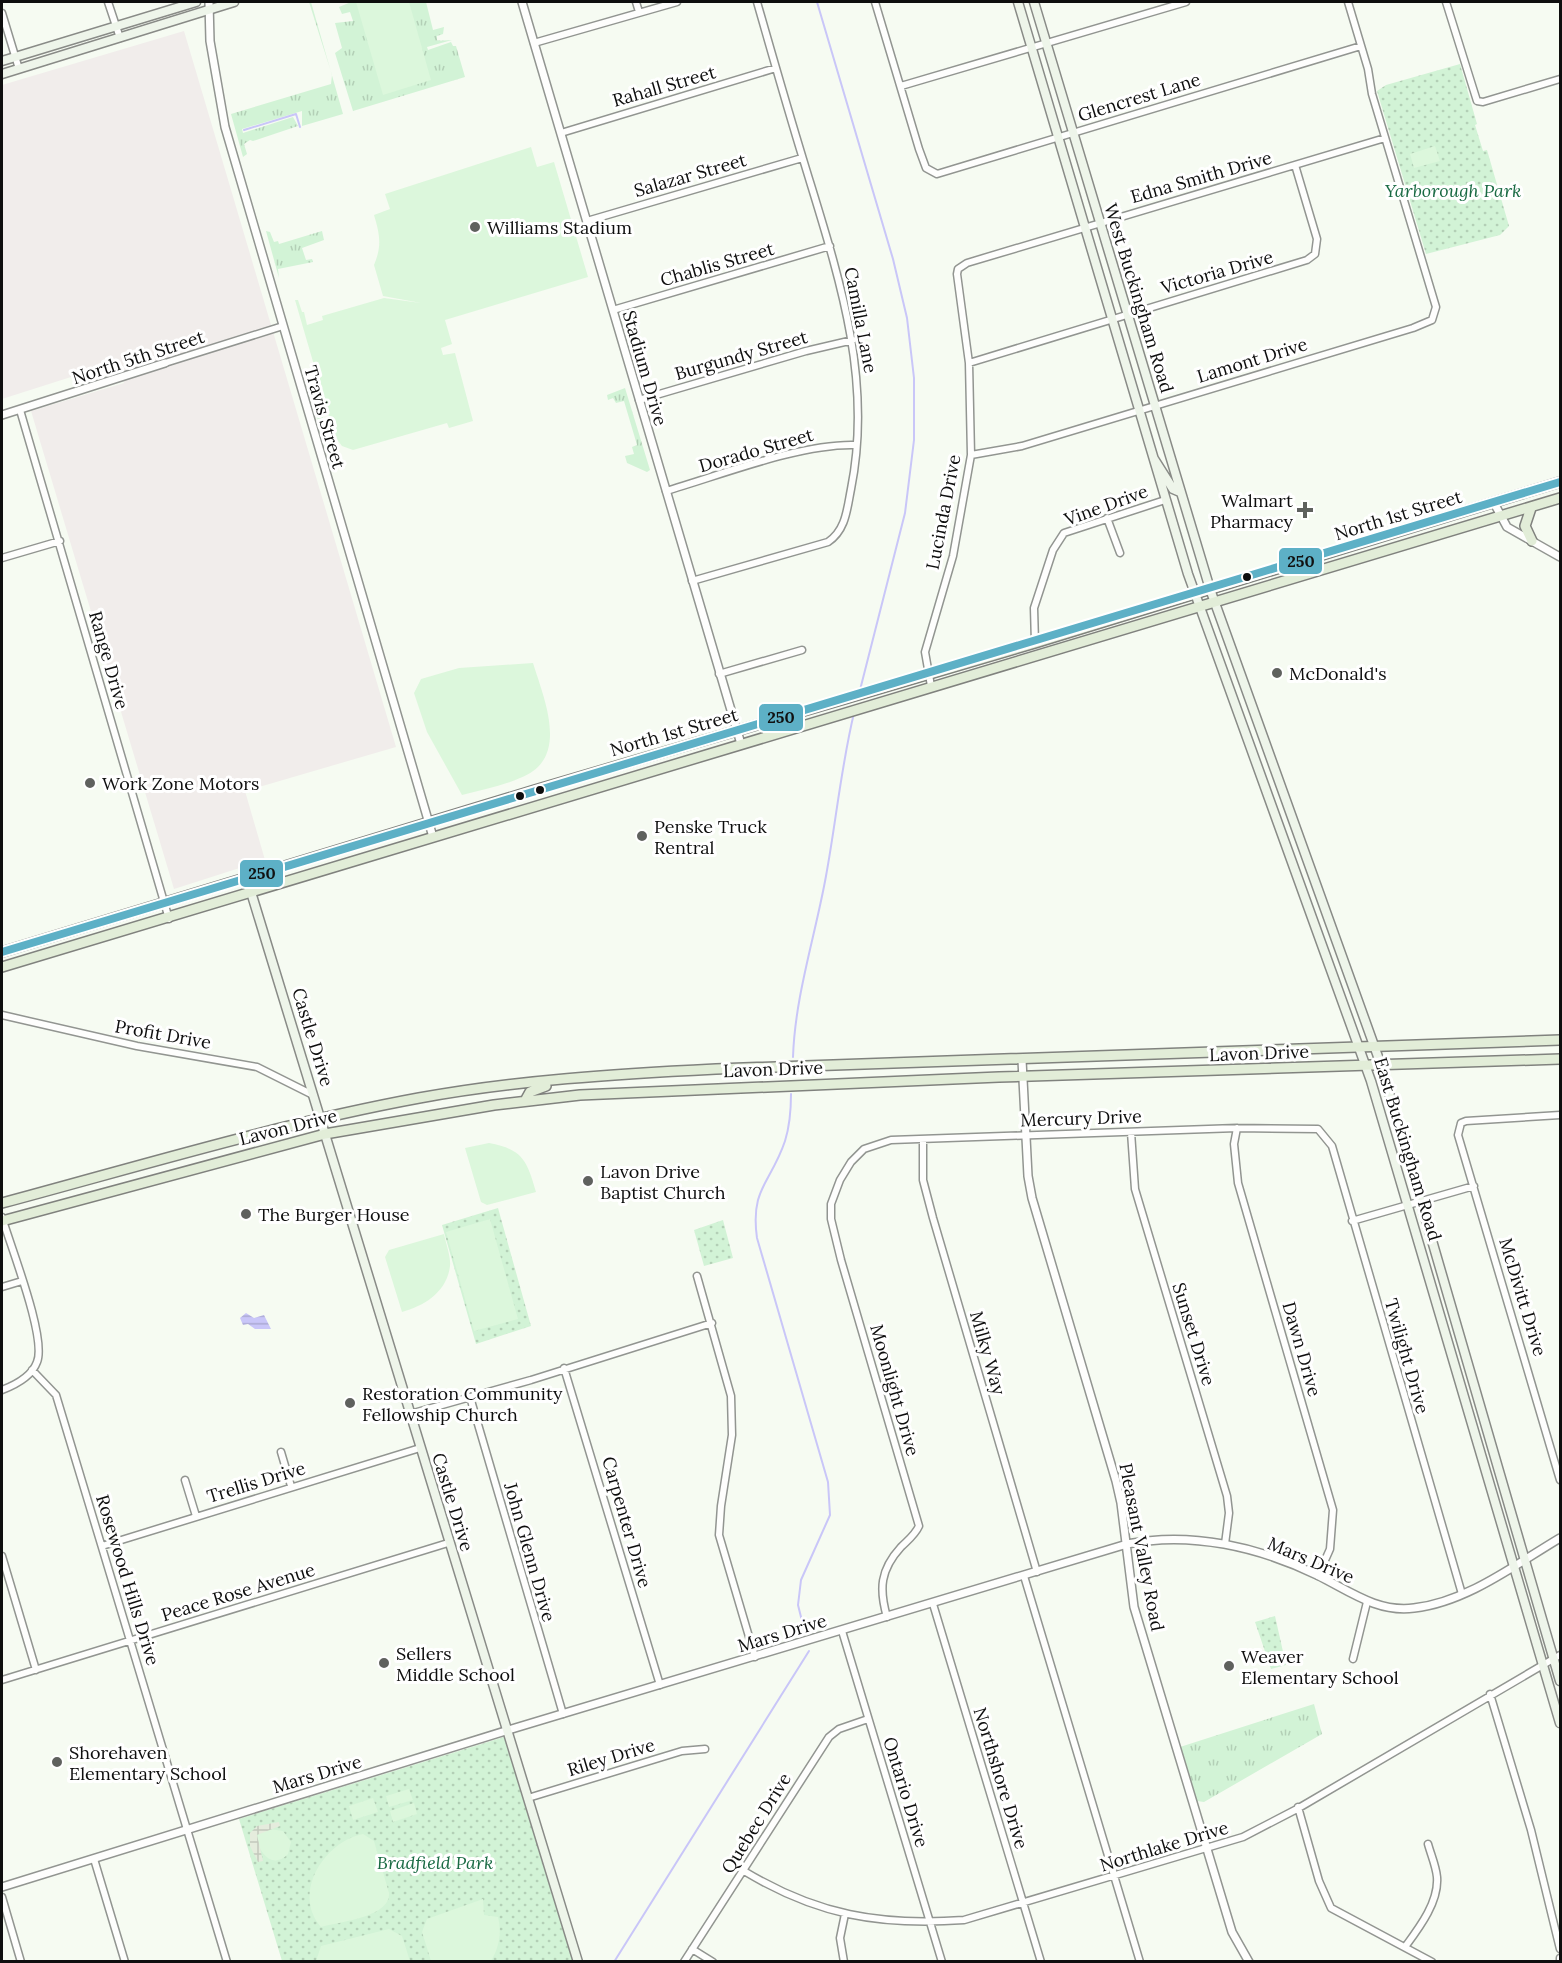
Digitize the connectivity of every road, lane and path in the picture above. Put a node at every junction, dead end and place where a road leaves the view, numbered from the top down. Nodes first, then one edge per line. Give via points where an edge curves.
1 (108, 2) edge
2 (196, 2) edge
3 (234, 2) edge
4 (522, 2) edge
5 (636, 2) edge
6 (677, 2) edge
7 (757, 2) edge
8 (875, 2) edge
9 (1018, 2) edge
10 (1034, 2) edge
11 (1186, 2) edge
12 (1348, 2) edge
13 (1446, 2) edge
14 (209, 5) edge
15 (639, 12) junction
16 (2, 13) edge
17 (116, 26) junction
18 (120, 38) junction
19 (534, 43) junction
20 (1046, 43) junction
21 (1361, 46) junction
22 (1033, 47) junction
23 (15, 57) junction
24 (2, 61) edge
25 (776, 68) junction
26 (19, 69) junction
27 (2, 74) edge
28 (1560, 79) edge
29 (901, 87) junction
30 (561, 133) junction
31 (1073, 133) junction
32 (1059, 137) junction
33 (1385, 138) junction
34 (802, 158) junction
35 (1295, 165) junction
36 (587, 221) junction
37 (1100, 223) junction
38 (1087, 227) junction
39 (830, 246) junction
40 (958, 269) joint
41 (613, 310) junction
42 (1127, 314) junction
43 (1112, 319) junction
44 (284, 326) junction
45 (853, 340) junction
46 (165, 363) joint
47 (969, 363) junction
48 (639, 400) junction
49 (1154, 405) junction
50 (20, 410) junction
51 (1138, 410) junction
52 (2, 415) edge
53 (856, 445) junction
54 (971, 455) junction
55 (1152, 457) junction
56 (1560, 482) edge
57 (666, 491) junction
58 (1180, 492) junction
59 (1560, 498) edge
60 (1165, 500) junction
61 (1494, 503) junction
62 (1531, 508) junction
63 (1500, 517) junction
64 (1107, 518) junction
65 (60, 541) junction
66 (1370, 541) junction
67 (1532, 542) junction
68 (1120, 553) dead end
69 (1376, 555) junction
70 (1560, 557) edge
71 (2, 558) edge
72 (692, 581) junction
73 (1210, 589) junction
74 (1195, 594) junction
75 (1215, 603) junction
76 (1201, 608) junction
77 (1079, 630) junction
78 (1082, 640) junction
79 (1035, 643) junction
80 (802, 650) dead end
81 (719, 674) junction
82 (928, 674) junction
83 (931, 686) junction
84 (847, 699) junction
85 (1250, 704) junction
86 (1238, 708) junction
87 (795, 728) junction
88 (737, 731) junction
89 (741, 744) junction
90 (524, 794) junction
91 (1285, 796) junction
92 (1270, 800) junction
93 (528, 808) junction
94 (429, 824) junction
95 (406, 831) junction
96 (433, 837) junction
97 (410, 845) junction
98 (247, 879) junction
99 (252, 894) junction
100 (165, 904) junction
101 (169, 919) junction
102 (30, 944) junction
103 (2, 952) edge
104 (34, 957) junction
105 (2, 967) edge
106 (2, 1016) edge
107 (1560, 1040) edge
108 (1359, 1047) junction
109 (1374, 1047) junction
110 (1560, 1059) edge
111 (1022, 1060) junction
112 (1381, 1065) junction
113 (1366, 1066) junction
114 (652, 1072) junction
115 (1023, 1077) junction
116 (581, 1078) junction
117 (656, 1091) junction
118 (314, 1096) junction
119 (525, 1101) junction
120 (1560, 1115) edge
121 (320, 1118) junction
122 (1237, 1128) junction
123 (1318, 1129) joint
124 (1131, 1131) junction
125 (325, 1134) junction
126 (1026, 1136) junction
127 (923, 1140) junction
128 (851, 1162) joint
129 (1474, 1186) junction
130 (1420, 1202) junction
131 (2, 1203) edge
132 (1408, 1205) junction
133 (2, 1220) edge
134 (1352, 1221) junction
135 (697, 1276) dead end
136 (21, 1281) junction
137 (2, 1287) edge
138 (711, 1323) junction
139 (564, 1368) junction
140 (32, 1370) junction
141 (2, 1390) edge
142 (470, 1397) junction
143 (410, 1414) junction
144 (420, 1448) junction
145 (281, 1452) dead end
146 (185, 1480) dead end
147 (1560, 1480) edge
148 (291, 1486) junction
149 (196, 1515) junction
150 (1560, 1538) edge
151 (448, 1543) junction
152 (1225, 1544) junction
153 (1127, 1545) junction
154 (102, 1546) junction
155 (2, 1556) edge
156 (1525, 1559) junction
157 (1514, 1565) junction
158 (1038, 1572) junction
159 (1024, 1576) junction
160 (1318, 1576) junction
161 (1462, 1594) junction
162 (1367, 1602) junction
163 (933, 1604) junction
164 (887, 1617) junction
165 (842, 1631) junction
166 (131, 1640) junction
167 (755, 1657) junction
168 (1557, 1657) edge
169 (1353, 1659) dead end
170 (1543, 1665) junction
171 (36, 1670) junction
172 (2, 1680) edge
173 (1560, 1681) edge
174 (660, 1685) junction
175 (1490, 1694) junction
176 (563, 1714) junction
177 (868, 1719) junction
178 (1560, 1723) edge
179 (507, 1731) junction
180 (705, 1749) dead end
181 (528, 1798) junction
182 (1298, 1807) junction
183 (187, 1830) junction
184 (1428, 1844) dead end
185 (1207, 1849) junction
186 (94, 1859) junction
187 (744, 1871) junction
188 (1115, 1876) junction
189 (2, 1887) edge
190 (2, 1897) edge
191 (1024, 1904) junction
192 (845, 1914) junction
193 (930, 1923) junction
194 (1405, 1947) junction
195 (1560, 1948) edge
196 (692, 1949) junction
197 (21, 1962) edge
198 (125, 1962) edge
199 (227, 1962) edge
200 (578, 1962) edge
201 (684, 1962) edge
202 (713, 1962) edge
203 (844, 1962) edge
204 (942, 1962) edge
205 (1041, 1962) edge
206 (1140, 1962) edge
207 (1249, 1962) edge
208 (1432, 1962) edge

1 - 17 street
2 - 17 main road
3 - 14 main road
4 - 19 street, Stadium Drive
5 - 15 street
6 - 15 street
7 - 25 street, Camilla Lane
8 - 29 street
9 - 22 main road, West Buckingham Road
10 - 20 main road, West Buckingham Road
11 - 20 street
12 - 21 street
13 - 28 street via 1480,103
14 - 18 main road
14 - 44 street, Travis Street via 210,41 223,118
15 - 19 street
16 - 23 street
17 - 18 street
17 - 23 main road
18 - 26 main road
19 - 30 street, Stadium Drive
20 - 22 street
20 - 31 main road, West Buckingham Road
21 - 31 street, Glencrest Lane
21 - 33 street
22 - 29 street
22 - 32 main road, West Buckingham Road
23 - 24 main road
23 - 26 street
25 - 30 street, Rahall Street
25 - 34 street, Camilla Lane
26 - 27 main road
29 - 32 street, Glencrest Lane via 926,168 937,174
30 - 36 street, Stadium Drive
31 - 32 street, Glencrest Lane
31 - 37 main road, West Buckingham Road
32 - 38 main road, West Buckingham Road
33 - 35 street, Edna Smith Drive
33 - 49 street, Lamont Drive via 1436,307 1430,322
34 - 36 street, Salazar Street
34 - 39 street, Camilla Lane
35 - 37 street, Edna Smith Drive
35 - 42 street, Victoria Drive via 1317,239 1315,254 1294,266
36 - 41 street, Stadium Drive
37 - 38 street, Edna Smith Drive
37 - 42 main road, West Buckingham Road
38 - 40 street, Edna Smith Drive
38 - 43 main road, West Buckingham Road
39 - 41 street, Chablis Street
39 - 45 street, Camilla Lane
40 - 47 street, Lucinda Drive
41 - 48 street, Stadium Drive
42 - 43 street, Victoria Drive
42 - 49 main road, West Buckingham Road
43 - 47 street, Victoria Drive
43 - 51 main road, West Buckingham Road
44 - 46 street, North 5th Street
44 - 94 street, Travis Street
45 - 48 street, Burgundy Street
45 - 53 street, Camilla Lane via 858,389
46 - 50 street, North 5th Street
47 - 54 street, Lucinda Drive
48 - 57 street, Stadium Drive
49 - 51 street, Lamont Drive
49 - 58 main road, West Buckingham Road
50 - 52 street, North 5th Street
50 - 65 street, Range Drive
51 - 54 street, Lamont Drive via 1022,446
51 - 55 main road, West Buckingham Road
53 - 57 street, Dorado Street via 807,449
53 - 72 street, Camilla Lane via 846,516 837,536 828,542
54 - 82 street, Lucinda Drive via 953,556 925,652
55 - 58 main road via 1173,489
55 - 60 main road, West Buckingham Road
56 - 61 main road, North 1st Street
57 - 72 street, Stadium Drive
58 - 73 main road, West Buckingham Road
59 - 62 main road, North 1st Street
60 - 64 street, Vine Drive
60 - 74 main road, West Buckingham Road
61 - 63 street
61 - 66 main road, North 1st Street
62 - 63 main road, North 1st Street
62 - 67 main road via 1525,526
63 - 67 street via 1507,527
63 - 69 main road, North 1st Street
64 - 68 street
64 - 79 street, Vine Drive via 1064,533 1053,550 1035,608
65 - 71 street
65 - 100 street, Range Drive
66 - 69 main road
66 - 73 main road, North 1st Street
67 - 70 street
69 - 75 main road, North 1st Street
72 - 81 street, Stadium Drive
73 - 74 main road, North 1st Street
73 - 75 main road, West Buckingham Road
74 - 76 main road, East Buckingham Road
74 - 77 main road, North 1st Street
75 - 76 main road, North 1st Street
75 - 85 main road, East Buckingham Road
76 - 78 main road, North 1st Street
76 - 86 main road, East Buckingham Road
77 - 78 main road
77 - 79 main road, North 1st Street
78 - 83 main road, North 1st Street
79 - 82 main road, North 1st Street
80 - 81 street
81 - 88 street, Stadium Drive
82 - 83 street, Lucinda Drive
82 - 84 main road, North 1st Street
83 - 87 main road, North 1st Street
84 - 87 main road via 800,721
84 - 88 main road, North 1st Street
85 - 86 main road
85 - 91 main road, East Buckingham Road
86 - 92 main road, East Buckingham Road
87 - 89 main road, North 1st Street
88 - 89 street, Stadium Drive
88 - 90 main road, North 1st Street
89 - 93 main road, North 1st Street
90 - 93 main road
90 - 94 main road, North 1st Street
91 - 92 main road
91 - 109 main road, East Buckingham Road
92 - 108 main road, East Buckingham Road
93 - 96 main road, North 1st Street
94 - 95 main road, North 1st Street
94 - 96 street, Travis Street
95 - 97 main road
95 - 98 main road, North 1st Street
96 - 97 main road, North 1st Street
97 - 99 main road, North 1st Street
98 - 99 main road, Castle Drive
98 - 100 main road, North 1st Street
99 - 101 main road, North 1st Street
99 - 118 main road, Castle Drive
100 - 101 street, Range Drive
100 - 102 main road, North 1st Street
101 - 104 main road, North 1st Street
102 - 103 main road, North 1st Street
102 - 104 main road
104 - 105 main road, North 1st Street
106 - 118 street, Profit Drive via 127,1044 257,1066
107 - 109 main road, Lavon Drive
108 - 109 main road, Lavon Drive
108 - 111 main road, Lavon Drive
108 - 113 main road, East Buckingham Road
109 - 112 main road, East Buckingham Road
110 - 112 main road, Lavon Drive
111 - 114 main road, Lavon Drive
111 - 115 street, Pleasant Valley Road
112 - 113 main road, Lavon Drive
112 - 130 main road, East Buckingham Road
113 - 115 main road, Lavon Drive
113 - 132 main road, East Buckingham Road
114 - 116 main road, Lavon Drive
114 - 117 main road
115 - 117 main road, Lavon Drive
115 - 126 street, Pleasant Valley Road
116 - 119 main road via 535,1089
116 - 121 main road, Lavon Drive via 441,1094
117 - 119 main road, Lavon Drive
118 - 121 main road, Castle Drive
119 - 125 main road, Lavon Drive
120 - 129 street, McDivitt Drive via 1461,1124 1460,1143
121 - 125 main road, Castle Drive
121 - 131 main road, Lavon Drive
122 - 123 street, Mercury Drive
122 - 124 street, Mercury Drive
122 - 160 street, Dawn Drive via 1238,1183 1333,1510 1330,1549
123 - 134 street, Twilight Drive via 1332,1146
124 - 126 street, Mercury Drive
124 - 152 street, Sunset Drive via 1135,1189 1227,1496
125 - 133 main road, Lavon Drive
125 - 143 main road, Castle Drive
126 - 127 street, Mercury Drive
126 - 153 street, Pleasant Valley Road via 1032,1198 1116,1481
127 - 128 street, Mercury Drive via 874,1144
127 - 158 street, Milky Way via 923,1180 933,1218
128 - 164 street, Moonlight Drive via 831,1204 831,1219 919,1526 886,1566 881,1597
129 - 130 street
129 - 147 street, McDivitt Drive
130 - 132 street
130 - 156 main road, East Buckingham Road
132 - 134 street
132 - 157 main road, East Buckingham Road
133 - 136 street
134 - 161 street, Twilight Drive
135 - 138 street
136 - 137 street
136 - 140 street via 38,1338 39,1354
138 - 139 street
138 - 167 street via 733,1417 719,1535
139 - 142 street
139 - 174 street, Carpenter Drive
140 - 141 street
140 - 154 street, Rosewood Hills Drive via 56,1395
142 - 143 street
142 - 176 street, John Glenn Drive
143 - 144 main road, Castle Drive
144 - 148 street, Trellis Drive
144 - 151 main road, Castle Drive
145 - 148 street
146 - 149 street
148 - 149 street, Trellis Drive
149 - 154 street, Trellis Drive
150 - 156 street, Mars Drive
151 - 166 street, Peace Rose Avenue
151 - 179 main road, Castle Drive
152 - 153 street, Mars Drive via 1182,1540
152 - 160 street, Mars Drive via 1284,1560
153 - 158 street, Mars Drive
153 - 185 street, Pleasant Valley Road via 1134,1607
154 - 166 street, Rosewood Hills Drive
155 - 171 street
156 - 157 street, Mars Drive
156 - 168 main road, East Buckingham Road
157 - 161 street, Mars Drive
157 - 170 main road, East Buckingham Road
158 - 159 street, Mars Drive
159 - 163 street, Mars Drive
159 - 188 street
160 - 162 street, Mars Drive
161 - 162 street, Mars Drive via 1446,1602 1411,1609
162 - 169 street
163 - 164 street, Mars Drive
163 - 191 street, Northshore Drive
164 - 165 street, Mars Drive
165 - 167 street, Mars Drive
165 - 177 street, Ontario Drive
166 - 171 street, Peace Rose Avenue
166 - 183 street, Rosewood Hills Drive
167 - 174 street, Mars Drive
168 - 170 street, Northlake Drive
168 - 173 main road, East Buckingham Road
170 - 175 street, Northlake Drive
170 - 178 main road, East Buckingham Road
171 - 172 street, Peace Rose Avenue
174 - 176 street, Mars Drive
175 - 182 street, Northlake Drive
175 - 195 street via 1531,1830
176 - 179 street, Mars Drive
177 - 187 street, Quebec Drive via 839,1729 829,1737
177 - 193 street, Ontario Drive
179 - 181 main road, Castle Drive
179 - 183 street, Mars Drive
180 - 181 street, Riley Drive via 682,1751
181 - 200 main road, Castle Drive
182 - 185 street, Northlake Drive via 1243,1837
182 - 194 street via 1319,1881 1331,1908
183 - 186 street, Mars Drive
183 - 199 street, Rosewood Hills Drive
184 - 194 street via 1437,1885 1420,1927
185 - 188 street, Northlake Drive
185 - 207 street, Pleasant Valley Road via 1232,1932
186 - 189 street, Mars Drive
186 - 198 street
187 - 192 street, Northlake Drive via 779,1892
187 - 196 street, Quebec Drive
188 - 191 street, Northlake Drive
188 - 206 street
190 - 197 street
191 - 193 street, Northlake Drive via 964,1920
191 - 205 street, Northshore Drive
192 - 193 street, Northlake Drive
192 - 203 street via 840,1938
193 - 204 street, Ontario Drive
194 - 208 street
196 - 201 street, Quebec Drive
196 - 202 street

